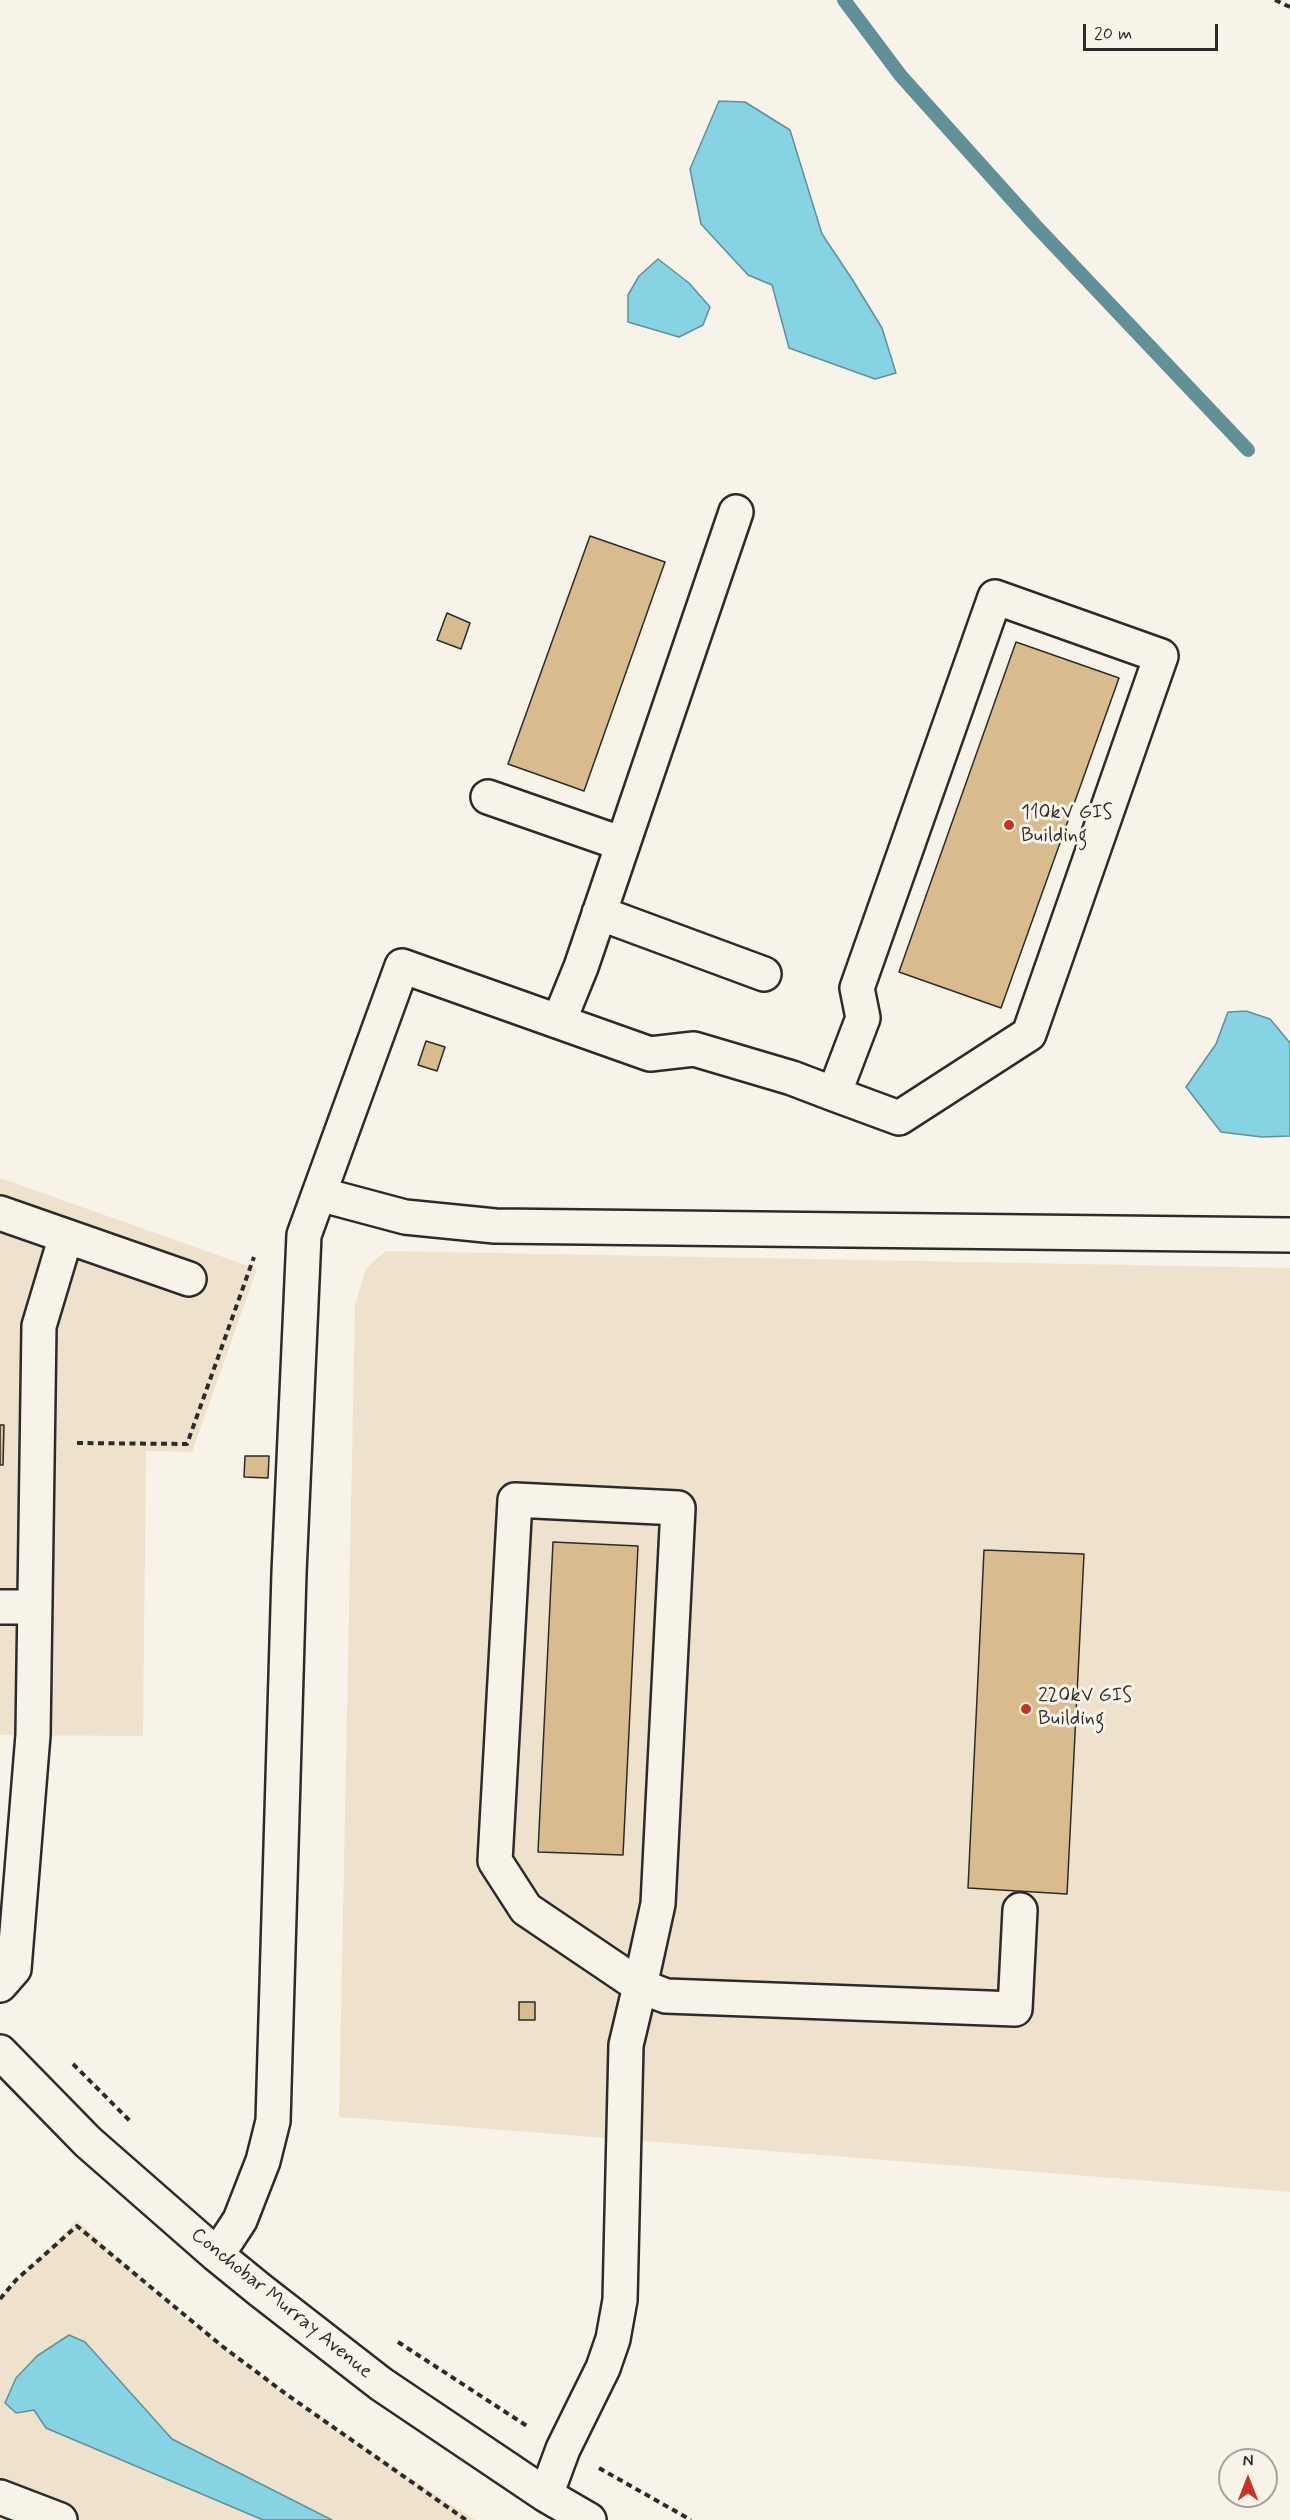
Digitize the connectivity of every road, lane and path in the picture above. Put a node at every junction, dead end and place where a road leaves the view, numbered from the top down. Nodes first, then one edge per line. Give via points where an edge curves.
1 (1275, 0) edge
2 (1290, 7) edge
3 (736, 512) dead end
4 (488, 797) dead end
5 (623, 844) junction
6 (599, 914) junction
7 (764, 974) dead end
8 (558, 1021) junction
9 (834, 1094) junction
10 (319, 1194) junction
11 (0, 1213) edge
12 (1290, 1235) edge
13 (66, 1236) junction
14 (254, 1257) dead end
15 (189, 1279) dead end
16 (73, 1443) dead end
17 (0, 1607) edge
18 (35, 1607) junction
19 (1020, 1910) dead end
20 (0, 1985) edge
21 (640, 1986) junction
22 (0, 2052) edge
23 (68, 2059) dead end
24 (135, 2126) dead end
25 (217, 2255) junction
26 (0, 2299) edge
27 (388, 2336) dead end
28 (563, 2449) junction
29 (546, 2495) junction
30 (0, 2497) edge
31 (60, 2520) edge
32 (466, 2520) edge
33 (589, 2520) edge
34 (691, 2520) edge

1 - 2 path
3 - 5 street
4 - 5 street
5 - 6 street
6 - 7 street
6 - 8 street
8 - 9 street via 650,1054 694,1049
8 - 10 street via 402,966
9 - 9 street via 899,1118 1029,1034 1161,656 995,597 857,988 863,1018
10 - 12 street via 405,1217 495,1226
10 - 25 street via 303,1247 273,2121 263,2161 240,2220
11 - 13 street
13 - 15 street
13 - 18 street via 39,1326
14 - 16 path via 187,1444
17 - 18 street
18 - 20 street via 33,1735 14,1969
19 - 21 street via 1015,2009 666,1996
21 - 21 street via 658,1904 678,1508 515,1500 495,1861 526,1909
21 - 28 street via 626,2044 620,2300 603,2368
22 - 25 street, Conchobar Murray Avenue via 88,2142
23 - 24 path
25 - 29 street, Conchobar Murray Avenue via 381,2384
26 - 32 path via 77,2226 222,2346
27 - 28 path
28 - 29 street
28 - 34 path
29 - 33 street, Conchobar Murray Avenue
30 - 31 street

